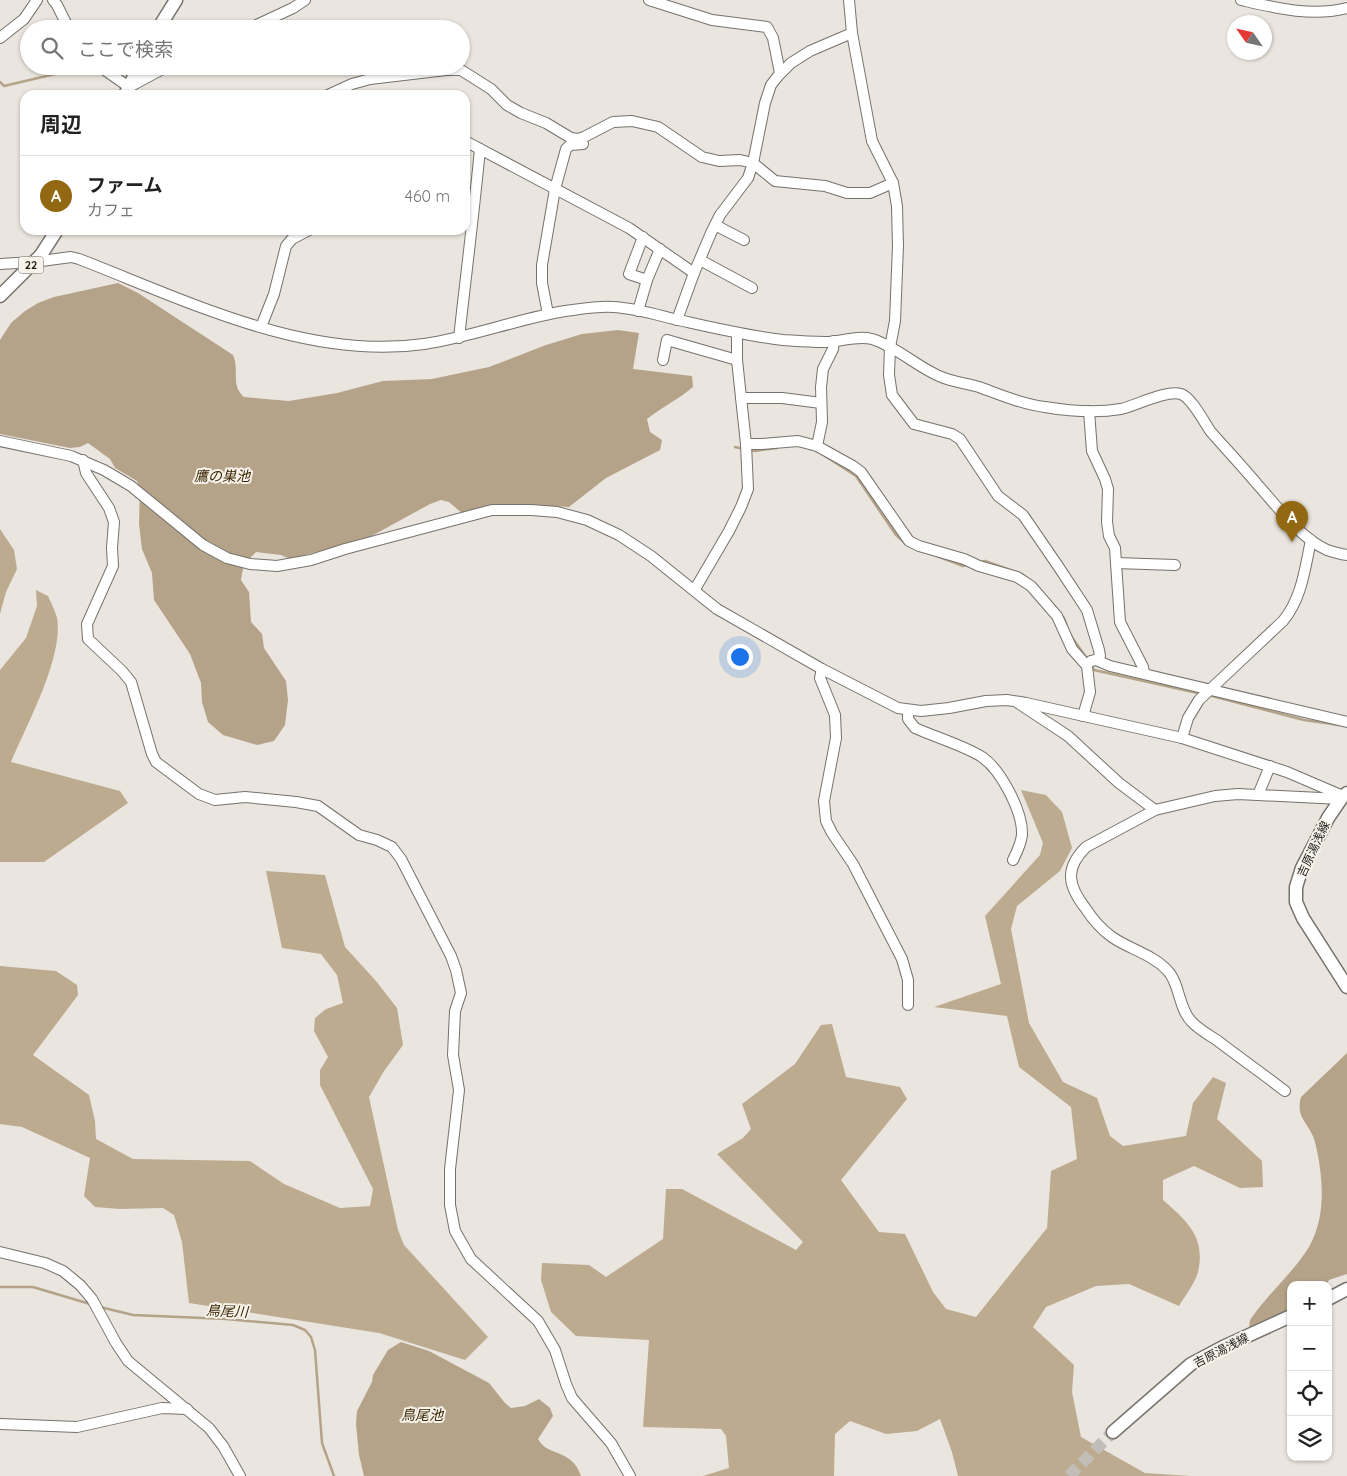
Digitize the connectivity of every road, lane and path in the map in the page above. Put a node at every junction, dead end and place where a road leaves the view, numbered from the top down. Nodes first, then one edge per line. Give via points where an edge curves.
1 (37, 0) edge
2 (53, 0) edge
3 (176, 0) edge
4 (305, 0) edge
5 (649, 0) edge
6 (849, 0) edge
7 (1241, 0) edge
8 (1347, 8) edge
9 (23, 20) edge
10 (65, 20) edge
11 (164, 20) edge
12 (267, 20) edge
13 (20, 22) edge
14 (852, 33) junction
15 (0, 38) edge
16 (780, 73) junction
17 (108, 75) edge
18 (135, 75) edge
19 (154, 75) edge
20 (404, 75) edge
21 (469, 75) edge
22 (124, 90) edge
23 (128, 90) edge
24 (132, 90) edge
25 (339, 90) edge
26 (596, 131) junction
27 (470, 144) edge
28 (480, 149) junction
29 (753, 163) junction
30 (893, 183) junction
31 (555, 189) junction
32 (715, 225) junction
33 (54, 235) edge
34 (300, 235) edge
35 (643, 237) junction
36 (744, 240) dead end
37 (660, 249) junction
38 (700, 260) junction
39 (34, 262) junction
40 (0, 264) edge
41 (694, 273) junction
42 (648, 280) junction
43 (752, 288) dead end
44 (0, 296) edge
45 (638, 310) junction
46 (548, 314) junction
47 (677, 320) junction
48 (261, 327) junction
49 (738, 333) junction
50 (459, 338) junction
51 (834, 341) junction
52 (890, 347) junction
53 (663, 360) dead end
54 (737, 360) junction
55 (741, 398) junction
56 (821, 403) junction
57 (1089, 411) junction
58 (0, 441) edge
59 (746, 444) junction
60 (817, 446) junction
61 (83, 460) junction
62 (1311, 540) junction
63 (1347, 555) edge
64 (1116, 563) junction
65 (1175, 566) dead end
66 (695, 589) junction
67 (1096, 660) junction
68 (1087, 666) junction
69 (822, 669) junction
70 (1144, 673) junction
71 (1210, 689) junction
72 (1015, 701) junction
73 (908, 710) junction
74 (1083, 716) junction
75 (1347, 722) edge
76 (1182, 738) junction
77 (1270, 766) junction
78 (1258, 795) junction
79 (1344, 796) edge
80 (1155, 810) junction
81 (1013, 860) dead end
82 (1347, 987) edge
83 (908, 1005) dead end
84 (1285, 1091) dead end
85 (0, 1252) edge
86 (1347, 1289) edge
87 (1332, 1297) edge
88 (1287, 1318) edge
89 (186, 1409) junction
90 (0, 1424) edge
91 (1113, 1432) tunnel mouth
92 (240, 1476) edge
93 (630, 1476) edge

1 - 9 street
2 - 10 street
3 - 11 main road
4 - 12 street
5 - 16 street via 712,20 767,27 773,38
6 - 14 street
7 - 8 street via 1312,13
13 - 15 street
14 - 16 street via 810,50
14 - 30 street via 872,141
16 - 29 street via 765,103
17 - 22 street
18 - 23 main road
19 - 24 street
20 - 25 street via 370,79
21 - 26 street via 491,89 507,105 571,138 582,138
26 - 29 street via 618,121 648,124 658,127 702,158
26 - 31 street via 591,141 568,146
27 - 28 street
28 - 31 street
28 - 50 street
29 - 30 street via 775,181 825,186 847,193 870,193
29 - 32 street via 748,178
30 - 52 street via 898,246 895,321
31 - 35 street
31 - 46 street via 542,265
32 - 36 street
32 - 38 street
33 - 39 main road, 22
34 - 48 street via 286,246 274,294
35 - 37 street
35 - 42 street via 629,274
37 - 41 street
37 - 42 street
38 - 41 street
38 - 43 street
39 - 40 street
39 - 44 main road, 22
39 - 48 street via 71,257 79,259
41 - 47 street
42 - 45 street
45 - 46 street via 610,306
45 - 47 street
46 - 50 street
47 - 49 street
48 - 50 street via 283,335 327,343 390,347
49 - 51 street via 782,340
49 - 54 street
51 - 52 street via 857,337
51 - 56 street via 823,369
52 - 57 street via 940,376 1013,400
52 - 67 street via 892,396 914,424 960,439 998,496 1023,515 1087,610 1099,650 1100,656
53 - 54 street via 667,340
54 - 55 street
55 - 56 street via 782,398
55 - 59 street
56 - 60 street via 822,422
57 - 62 street via 1120,409 1176,394 1185,396 1212,432
57 - 64 street via 1092,451 1107,483 1107,522
58 - 61 street
59 - 60 street via 798,441
59 - 66 street via 748,489
60 - 68 street via 861,472 909,541 1017,577 1031,586 1057,616 1072,649
61 - 66 street via 131,486 203,546 227,558 250,564 277,566 311,560 492,510 530,510 557,512 587,520 618,534
61 - 93 street via 86,473 109,508 114,522 113,566 87,624 88,639 131,682 156,762 199,794 215,800 245,797 318,806 359,835 392,847 402,859 451,956 461,993 455,1012 453,1055 459,1090 450,1169 450,1205 456,1231 471,1259 538,1321 555,1350 572,1398 611,1442
62 - 63 street via 1328,551
62 - 71 street via 1296,604 1283,621
64 - 65 street
64 - 70 street via 1120,622
66 - 69 street via 717,609
67 - 68 street
67 - 70 street
68 - 74 street via 1090,692
69 - 73 street via 881,701
69 - 83 street via 820,678 835,715 836,738 824,801 826,821 853,864 902,960 908,980
70 - 71 street
71 - 75 street
71 - 76 street via 1192,711
72 - 73 street
72 - 74 street
72 - 80 street via 1068,736 1119,783
73 - 81 street via 909,722 915,728 979,755 997,771 1022,827 1020,846
74 - 76 street
76 - 77 street
77 - 78 street
77 - 79 street
78 - 79 street
78 - 80 street via 1226,794
79 - 82 main road, 吉原湯浅線 via 1328,818 1302,868 1296,887 1296,902
80 - 84 street via 1086,847 1078,855 1070,874 1076,897 1102,930 1166,969 1173,978 1190,1020
85 - 89 street via 45,1263 63,1271 80,1285 92,1299 128,1361
86 - 87 main road
88 - 91 main road, 吉原湯浅線 via 1191,1364
89 - 90 street via 162,1408 77,1427
89 - 92 street via 209,1428

